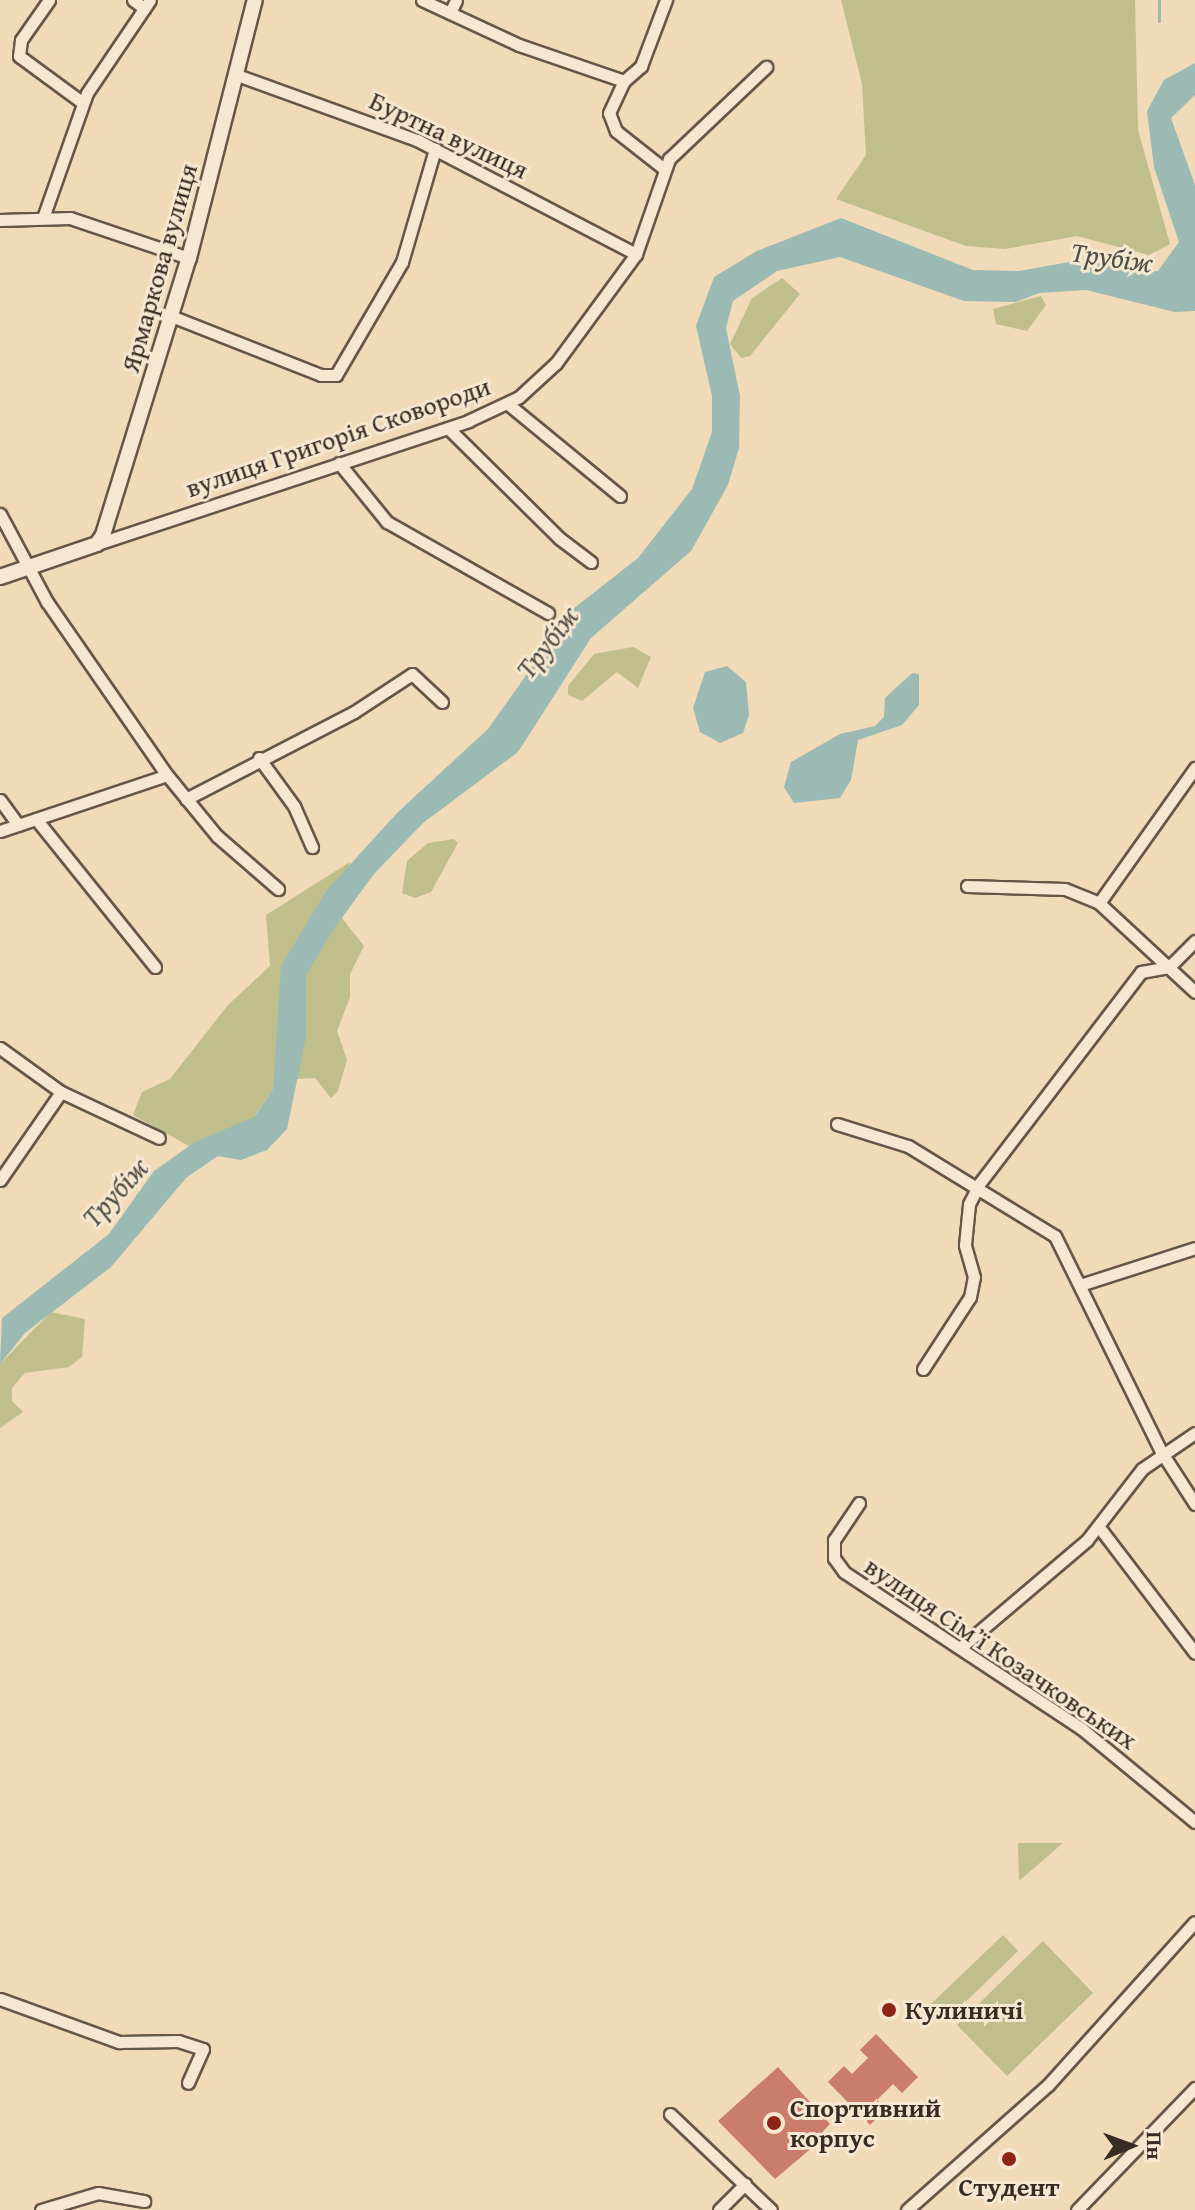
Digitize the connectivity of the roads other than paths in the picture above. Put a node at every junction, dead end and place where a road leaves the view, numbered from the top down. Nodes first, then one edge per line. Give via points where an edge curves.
1 (49, 0) edge
2 (133, 0) edge
3 (255, 0) edge
4 (422, 0) edge
5 (456, 0) edge
6 (666, 0) edge
7 (147, 4) edge
8 (450, 13) junction
9 (766, 67) dead end
10 (237, 75) junction
11 (624, 81) junction
12 (83, 103) junction
13 (435, 149) junction
14 (663, 168) junction
15 (44, 215) junction
16 (0, 220) edge
17 (636, 254) junction
18 (189, 258) junction
19 (171, 316) junction
20 (508, 404) junction
21 (448, 428) junction
22 (339, 463) junction
23 (620, 496) dead end
24 (0, 514) edge
25 (97, 544) junction
26 (591, 562) dead end
27 (29, 567) junction
28 (0, 577) edge
29 (548, 613) dead end
30 (442, 702) dead end
31 (259, 758) junction
32 (1195, 768) edge
33 (167, 775) junction
34 (186, 799) junction
35 (0, 800) edge
36 (36, 819) junction
37 (18, 825) junction
38 (0, 831) edge
39 (312, 847) dead end
40 (967, 886) dead end
41 (278, 889) dead end
42 (1099, 903) junction
43 (1195, 941) edge
44 (155, 967) dead end
45 (1169, 967) junction
46 (1195, 992) edge
47 (1, 1050) edge
48 (61, 1092) junction
49 (837, 1124) dead end
50 (159, 1138) dead end
51 (0, 1180) edge
52 (976, 1190) junction
53 (1195, 1248) edge
54 (1080, 1285) junction
55 (923, 1369) dead end
56 (1195, 1433) edge
57 (1162, 1453) junction
58 (859, 1503) dead end
59 (1195, 1504) edge
60 (1099, 1527) junction
61 (961, 1647) junction
62 (1195, 1653) edge
63 (1195, 1822) edge
64 (1195, 1922) edge
65 (0, 1999) edge
66 (188, 2083) dead end
67 (1195, 2088) edge
68 (670, 2114) dead end
69 (745, 2184) junction
70 (144, 2201) dead end
71 (41, 2210) edge
72 (719, 2210) edge
73 (771, 2210) edge
74 (907, 2210) edge
75 (1077, 2210) edge

1 - 12 street via 21,40 19,56
2 - 7 street
3 - 10 street, Ярмаркова вулиця
4 - 8 street
5 - 8 street
6 - 11 street via 641,66
7 - 12 street
8 - 11 street via 550,58
9 - 14 street, вулиця Григорія Сковороди via 696,128
10 - 13 street, Буртна вулиця
10 - 18 street, Ярмаркова вулиця
11 - 14 street via 610,108 611,124
12 - 15 street
13 - 17 street, Буртна вулиця
13 - 19 street via 402,262 336,375 321,375
14 - 17 street, вулиця Григорія Сковороди
15 - 16 street
15 - 18 street via 70,218
17 - 20 street, вулиця Григорія Сковороди via 556,363
18 - 19 street, Ярмаркова вулиця
19 - 25 street, Ярмаркова вулиця
20 - 21 street, вулиця Григорія Сковороди
20 - 23 street
21 - 22 street, вулиця Григорія Сковороди
21 - 26 street via 559,538
22 - 25 street, вулиця Григорія Сковороди
22 - 29 street via 382,518
24 - 27 street
25 - 27 street, вулиця Григорія Сковороди
27 - 28 street, вулиця Григорія Сковороди
27 - 33 street
30 - 31 street via 412,674 354,712
31 - 34 street
31 - 39 street via 294,806
32 - 42 street
33 - 34 street
33 - 36 street
34 - 41 street
35 - 37 street
36 - 37 street
36 - 44 street
37 - 38 street
40 - 42 street via 1065,889
42 - 45 street
43 - 45 street
45 - 46 street
45 - 52 street via 1141,972
47 - 48 street
48 - 50 street
48 - 51 street
49 - 52 street via 908,1146
52 - 54 street via 1055,1236
52 - 55 street via 965,1245 974,1277 970,1297
53 - 54 street
54 - 57 street
56 - 57 street
57 - 59 street
57 - 60 street via 1137,1475
58 - 61 street, вулиця Сімʼї Козачковських via 834,1540 840,1567
60 - 61 street
60 - 62 street
61 - 63 street, вулиця Сімʼї Козачковських via 1112,1751
64 - 74 street via 1048,2085
65 - 66 street via 119,2042 203,2049
67 - 75 street
68 - 69 street
69 - 72 street
69 - 73 street
70 - 71 street via 98,2193

